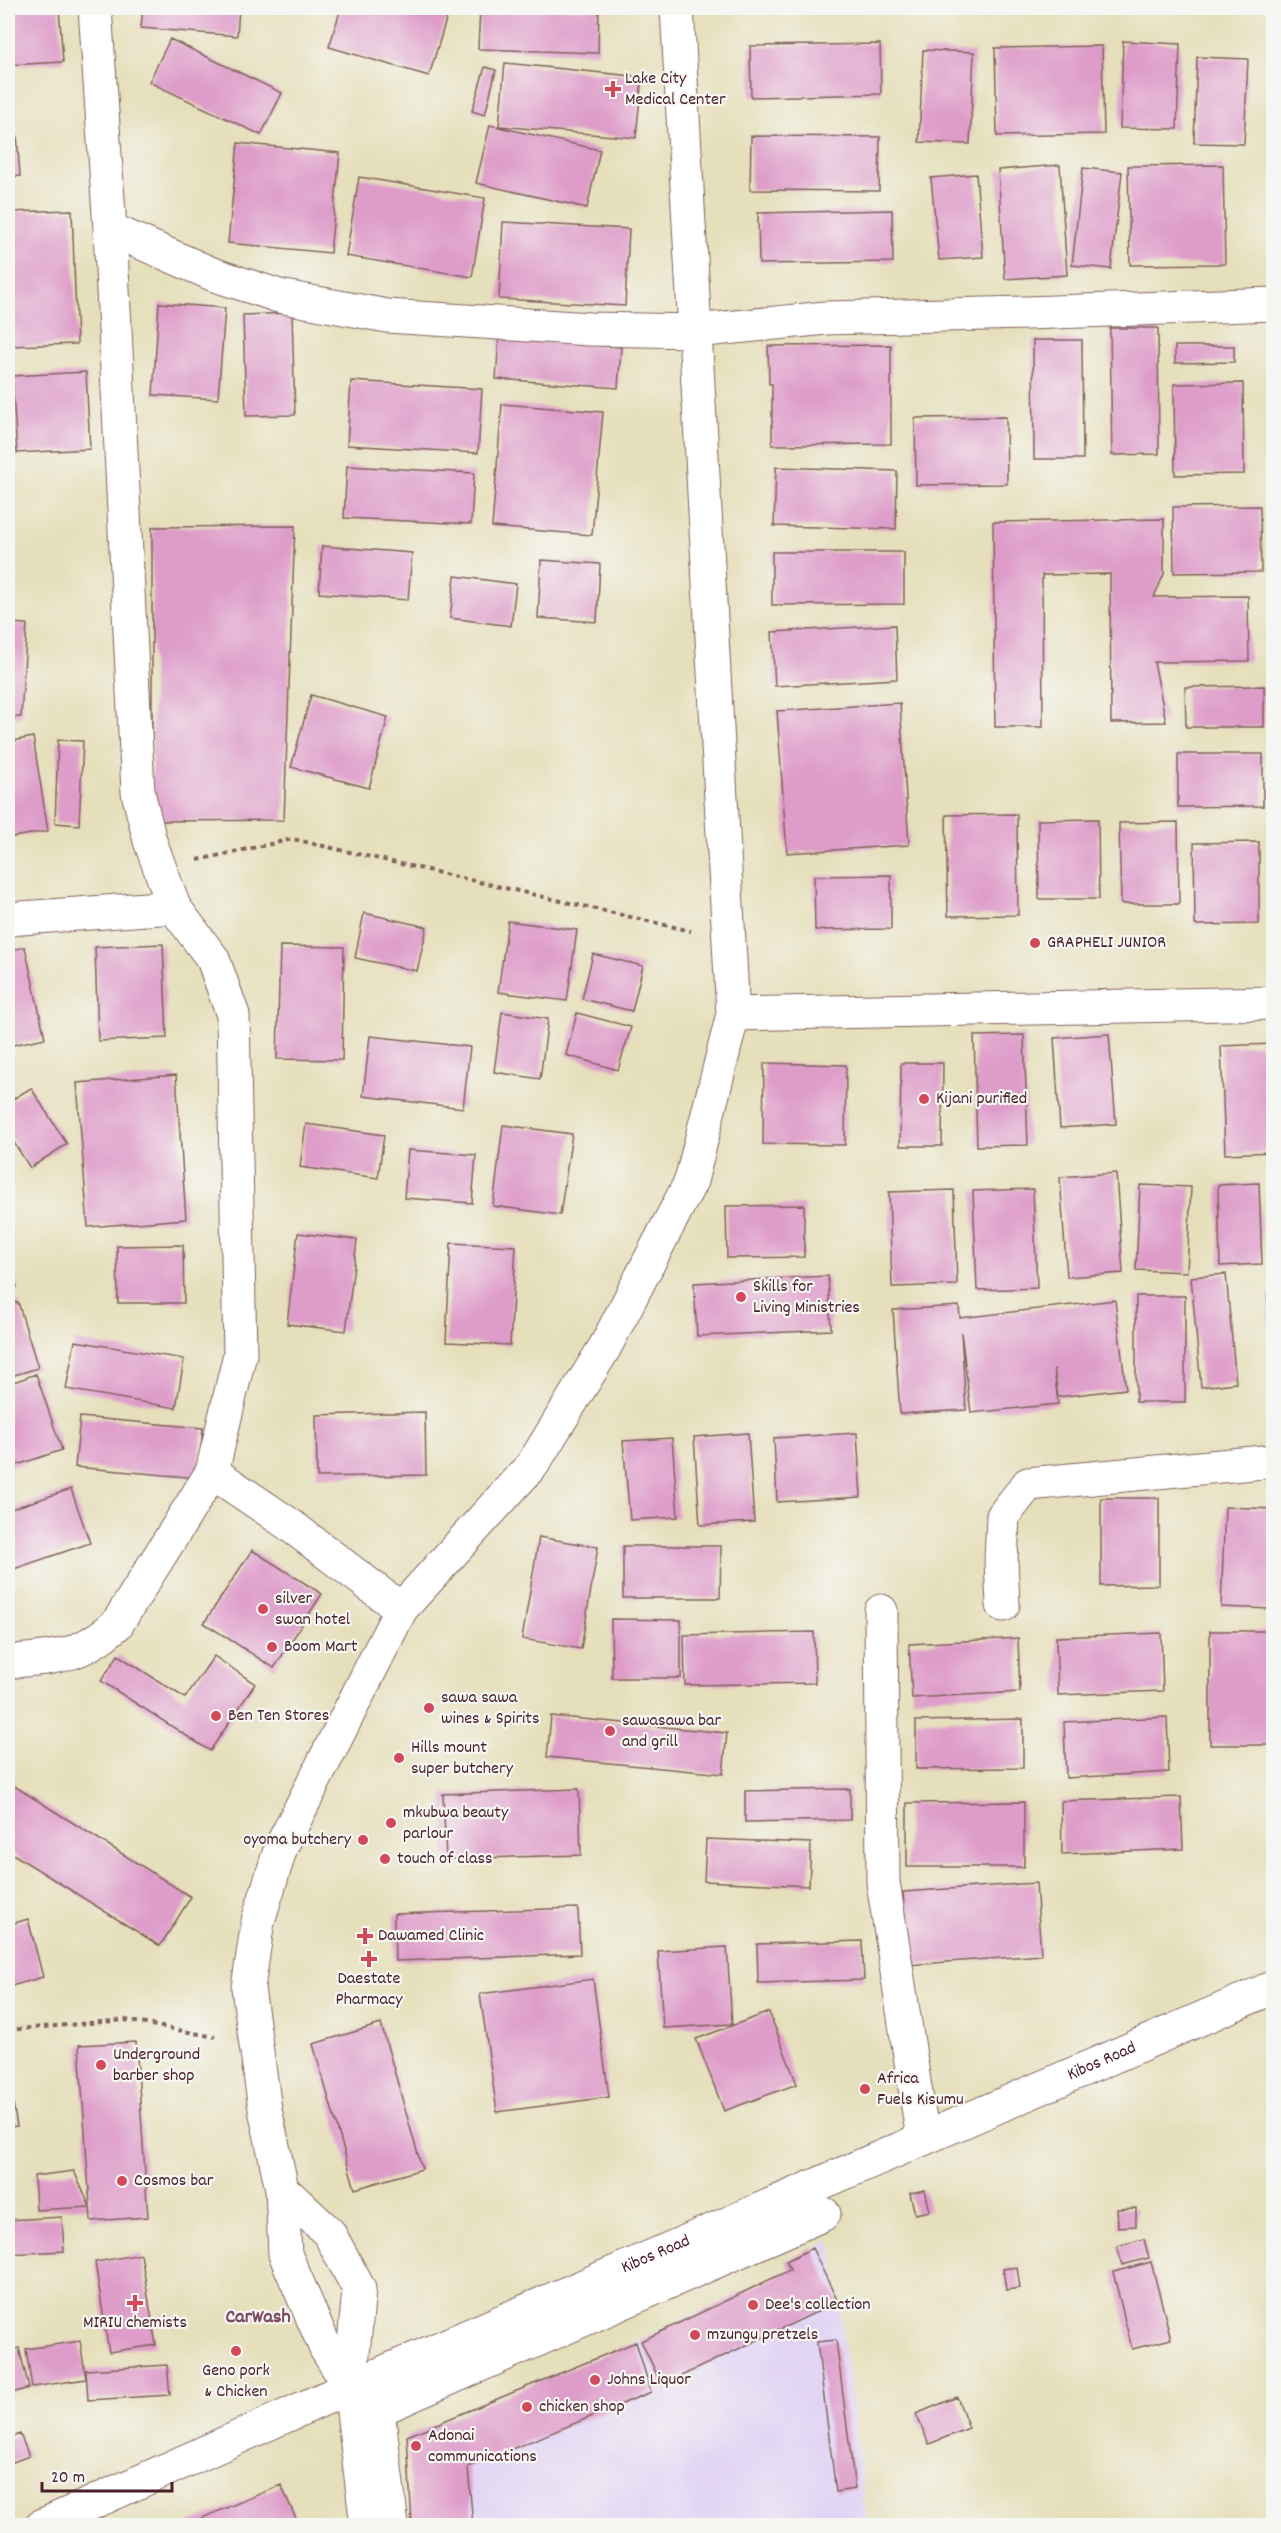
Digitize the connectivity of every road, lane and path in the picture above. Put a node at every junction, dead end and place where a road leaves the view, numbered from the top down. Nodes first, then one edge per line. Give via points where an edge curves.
1 (95, 8) edge
2 (677, 8) edge
3 (110, 229) junction
4 (1274, 304) edge
5 (695, 331) junction
6 (174, 907) junction
7 (8, 919) edge
8 (729, 940) junction
9 (1274, 1003) edge
10 (733, 1014) junction
11 (1274, 1461) edge
12 (212, 1472) junction
13 (1003, 1605) dead end
14 (401, 1609) junction
15 (881, 1611) dead end
16 (8, 1662) edge
17 (1274, 1987) edge
18 (8, 2030) edge
19 (256, 2045) junction
20 (923, 2139) junction
21 (282, 2189) junction
22 (824, 2214) dead end
23 (350, 2388) junction
24 (40, 2526) edge
25 (368, 2526) edge
26 (392, 2526) edge

1 - 3 street
2 - 5 street
3 - 5 street via 213,274 279,296 387,316 590,329
3 - 6 street via 138,792 150,841
4 - 5 street via 826,318
5 - 8 street
6 - 7 street
6 - 8 path via 193,862 293,839
6 - 12 street via 213,959 232,1015 240,1354
8 - 10 street
9 - 10 street
10 - 14 street via 691,1181 605,1347 533,1464
11 - 13 street via 1028,1484 1004,1516
12 - 14 street
12 - 16 street via 117,1624 96,1642 69,1655
14 - 19 street via 281,1847 258,1921 248,1988
15 - 20 street via 883,1881
17 - 20 street, Kibos Road
18 - 19 path via 125,2020
19 - 21 street
20 - 23 street, Kibos Road
21 - 23 street via 285,2254 326,2349
21 - 23 street via 329,2232 359,2289
22 - 26 street via 378,2410
23 - 24 street, Kibos Road
23 - 25 street

